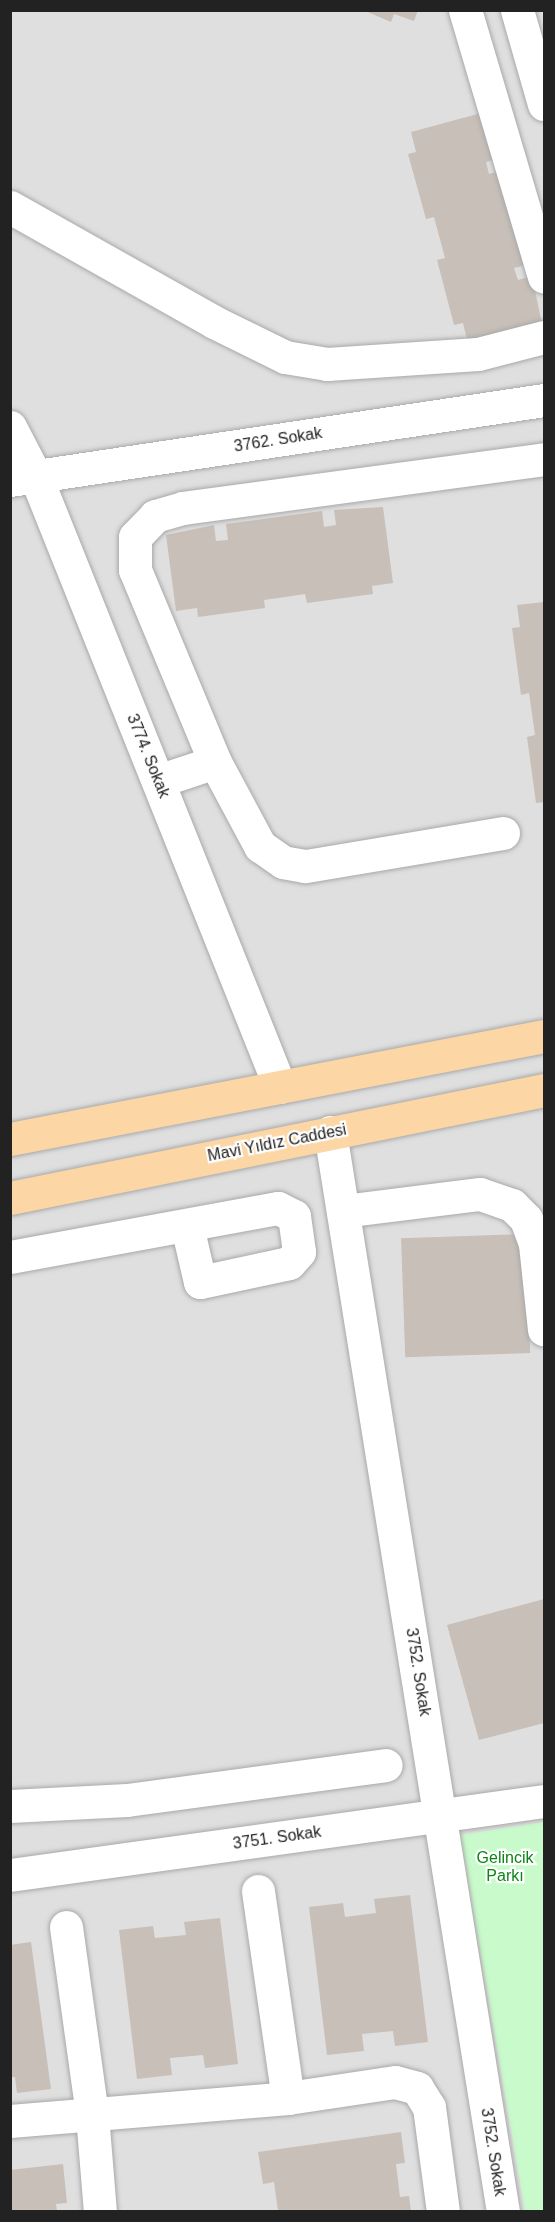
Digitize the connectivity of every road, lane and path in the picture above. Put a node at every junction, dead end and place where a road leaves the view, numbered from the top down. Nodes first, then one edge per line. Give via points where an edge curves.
1 (465, 10) edge
2 (517, 10) edge
3 (544, 104) edge
4 (10, 207) edge
5 (544, 277) edge
6 (544, 337) edge
7 (544, 400) edge
8 (10, 427) edge
9 (544, 459) edge
10 (23, 478) edge
11 (215, 762) junction
12 (158, 781) junction
13 (503, 833) dead end
14 (544, 1036) edge
15 (280, 1087) junction
16 (544, 1090) edge
17 (330, 1132) junction
18 (10, 1139) edge
19 (10, 1198) edge
20 (343, 1211) junction
21 (188, 1226) dead end
22 (10, 1257) edge
23 (544, 1330) edge
24 (386, 1765) dead end
25 (544, 1801) edge
26 (10, 1806) edge
27 (441, 1815) junction
28 (10, 1875) edge
29 (258, 1891) dead end
30 (66, 1927) dead end
31 (288, 2098) junction
32 (92, 2115) junction
33 (10, 2121) edge
34 (99, 2211) edge
35 (443, 2211) edge
36 (503, 2211) edge

1 - 5 street
2 - 3 street
4 - 6 street via 214,322 285,357 327,364 478,354
7 - 10 street, 3762. Sokak
8 - 10 street, 3774. Sokak
9 - 11 street via 183,508 155,516 135,537 135,570
10 - 12 street, 3774. Sokak
11 - 12 street
11 - 13 street via 260,846 283,862 305,866
12 - 15 street, 3774. Sokak
14 - 15 main road
15 - 18 main road
16 - 17 main road, Mavi Yıldız Caddesi
17 - 19 main road, Mavi Yıldız Caddesi
17 - 20 street, 3752. Sokak
20 - 23 street via 480,1194 512,1205 526,1219 535,1244
20 - 27 street, 3752. Sokak
21 - 22 street
24 - 26 street via 128,1800
25 - 27 street, 3751. Sokak
27 - 28 street, 3751. Sokak
27 - 36 street, 3752. Sokak
29 - 31 street
30 - 32 street
31 - 32 street
31 - 35 street via 395,2082 417,2088 429,2107
32 - 33 street
32 - 34 street

